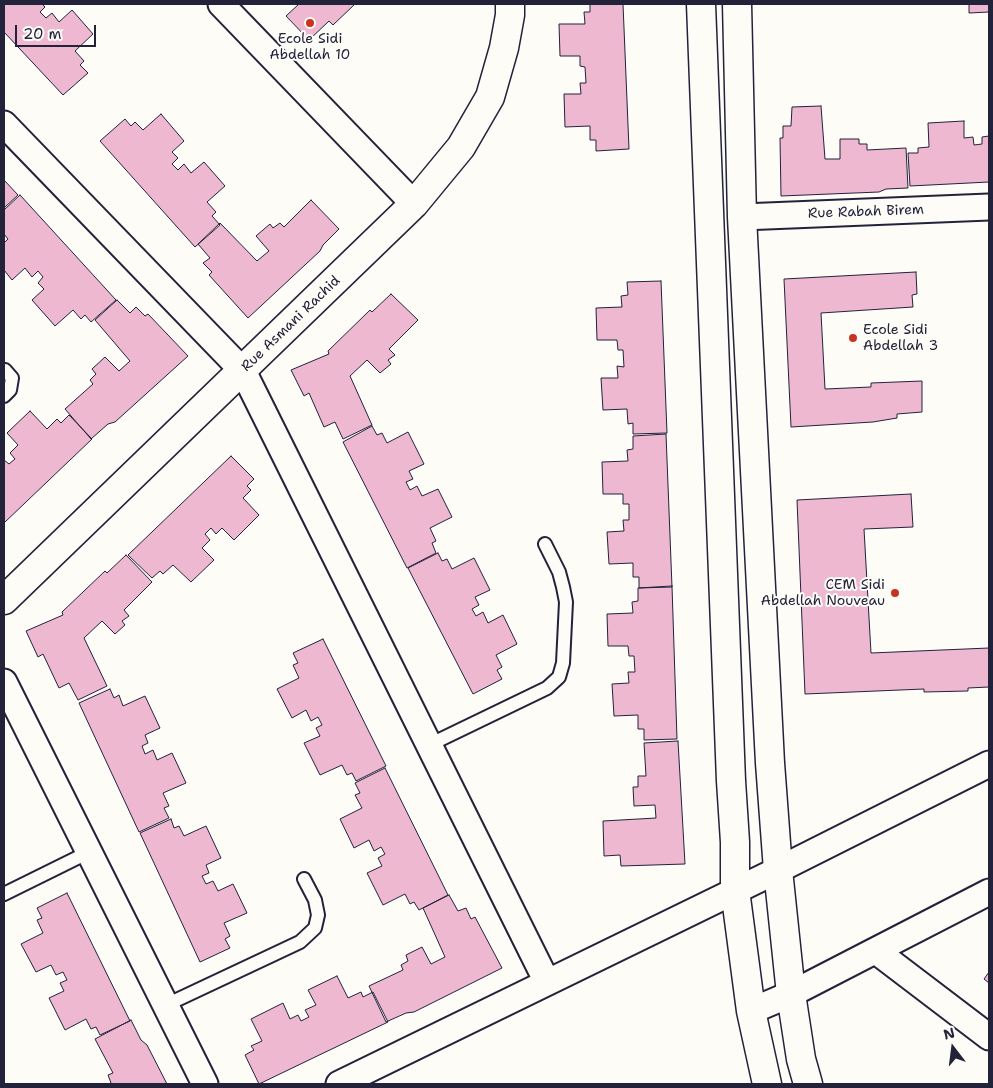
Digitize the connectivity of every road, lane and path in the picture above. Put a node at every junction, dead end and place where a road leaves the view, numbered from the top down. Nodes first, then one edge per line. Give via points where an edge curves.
1 (221, 4) edge
2 (510, 4) edge
3 (700, 4) edge
4 (737, 4) edge
5 (4, 124) edge
6 (414, 204) junction
7 (989, 207) edge
8 (742, 217) junction
9 (6, 370) dead end
10 (243, 371) junction
11 (4, 396) edge
12 (545, 544) dead end
13 (4, 600) edge
14 (4, 682) edge
15 (429, 745) junction
16 (989, 764) edge
17 (89, 852) junction
18 (778, 870) junction
19 (304, 880) dead end
20 (735, 890) junction
21 (989, 892) edge
22 (4, 894) edge
23 (876, 951) junction
24 (547, 982) junction
25 (791, 994) junction
26 (166, 1005) junction
27 (750, 1012) junction
28 (989, 1037) edge
29 (205, 1084) edge
30 (339, 1084) edge
31 (767, 1084) edge
32 (808, 1084) edge

1 - 6 street
2 - 6 main road, Rue Asmani Rachid via 504,48 490,96 461,147
3 - 20 main road
4 - 8 main road
5 - 10 street
6 - 10 main road, Rue Asmani Rachid
7 - 8 street, Rue Rabah Birem
8 - 18 main road
9 - 11 lane via 12,378 10,390
10 - 13 main road, Rue Asmani Rachid
10 - 15 street
12 - 15 lane via 559,572 566,602 563,663 559,677 547,688
14 - 17 street
15 - 24 street
16 - 18 street
17 - 22 lane
17 - 26 street
18 - 20 street
18 - 25 main road
19 - 26 lane via 315,900 318,915 315,928 300,942
20 - 24 street
20 - 27 main road
21 - 23 street
23 - 25 street
23 - 28 street
24 - 30 street
25 - 27 street
25 - 32 main road
26 - 29 street
27 - 31 main road

